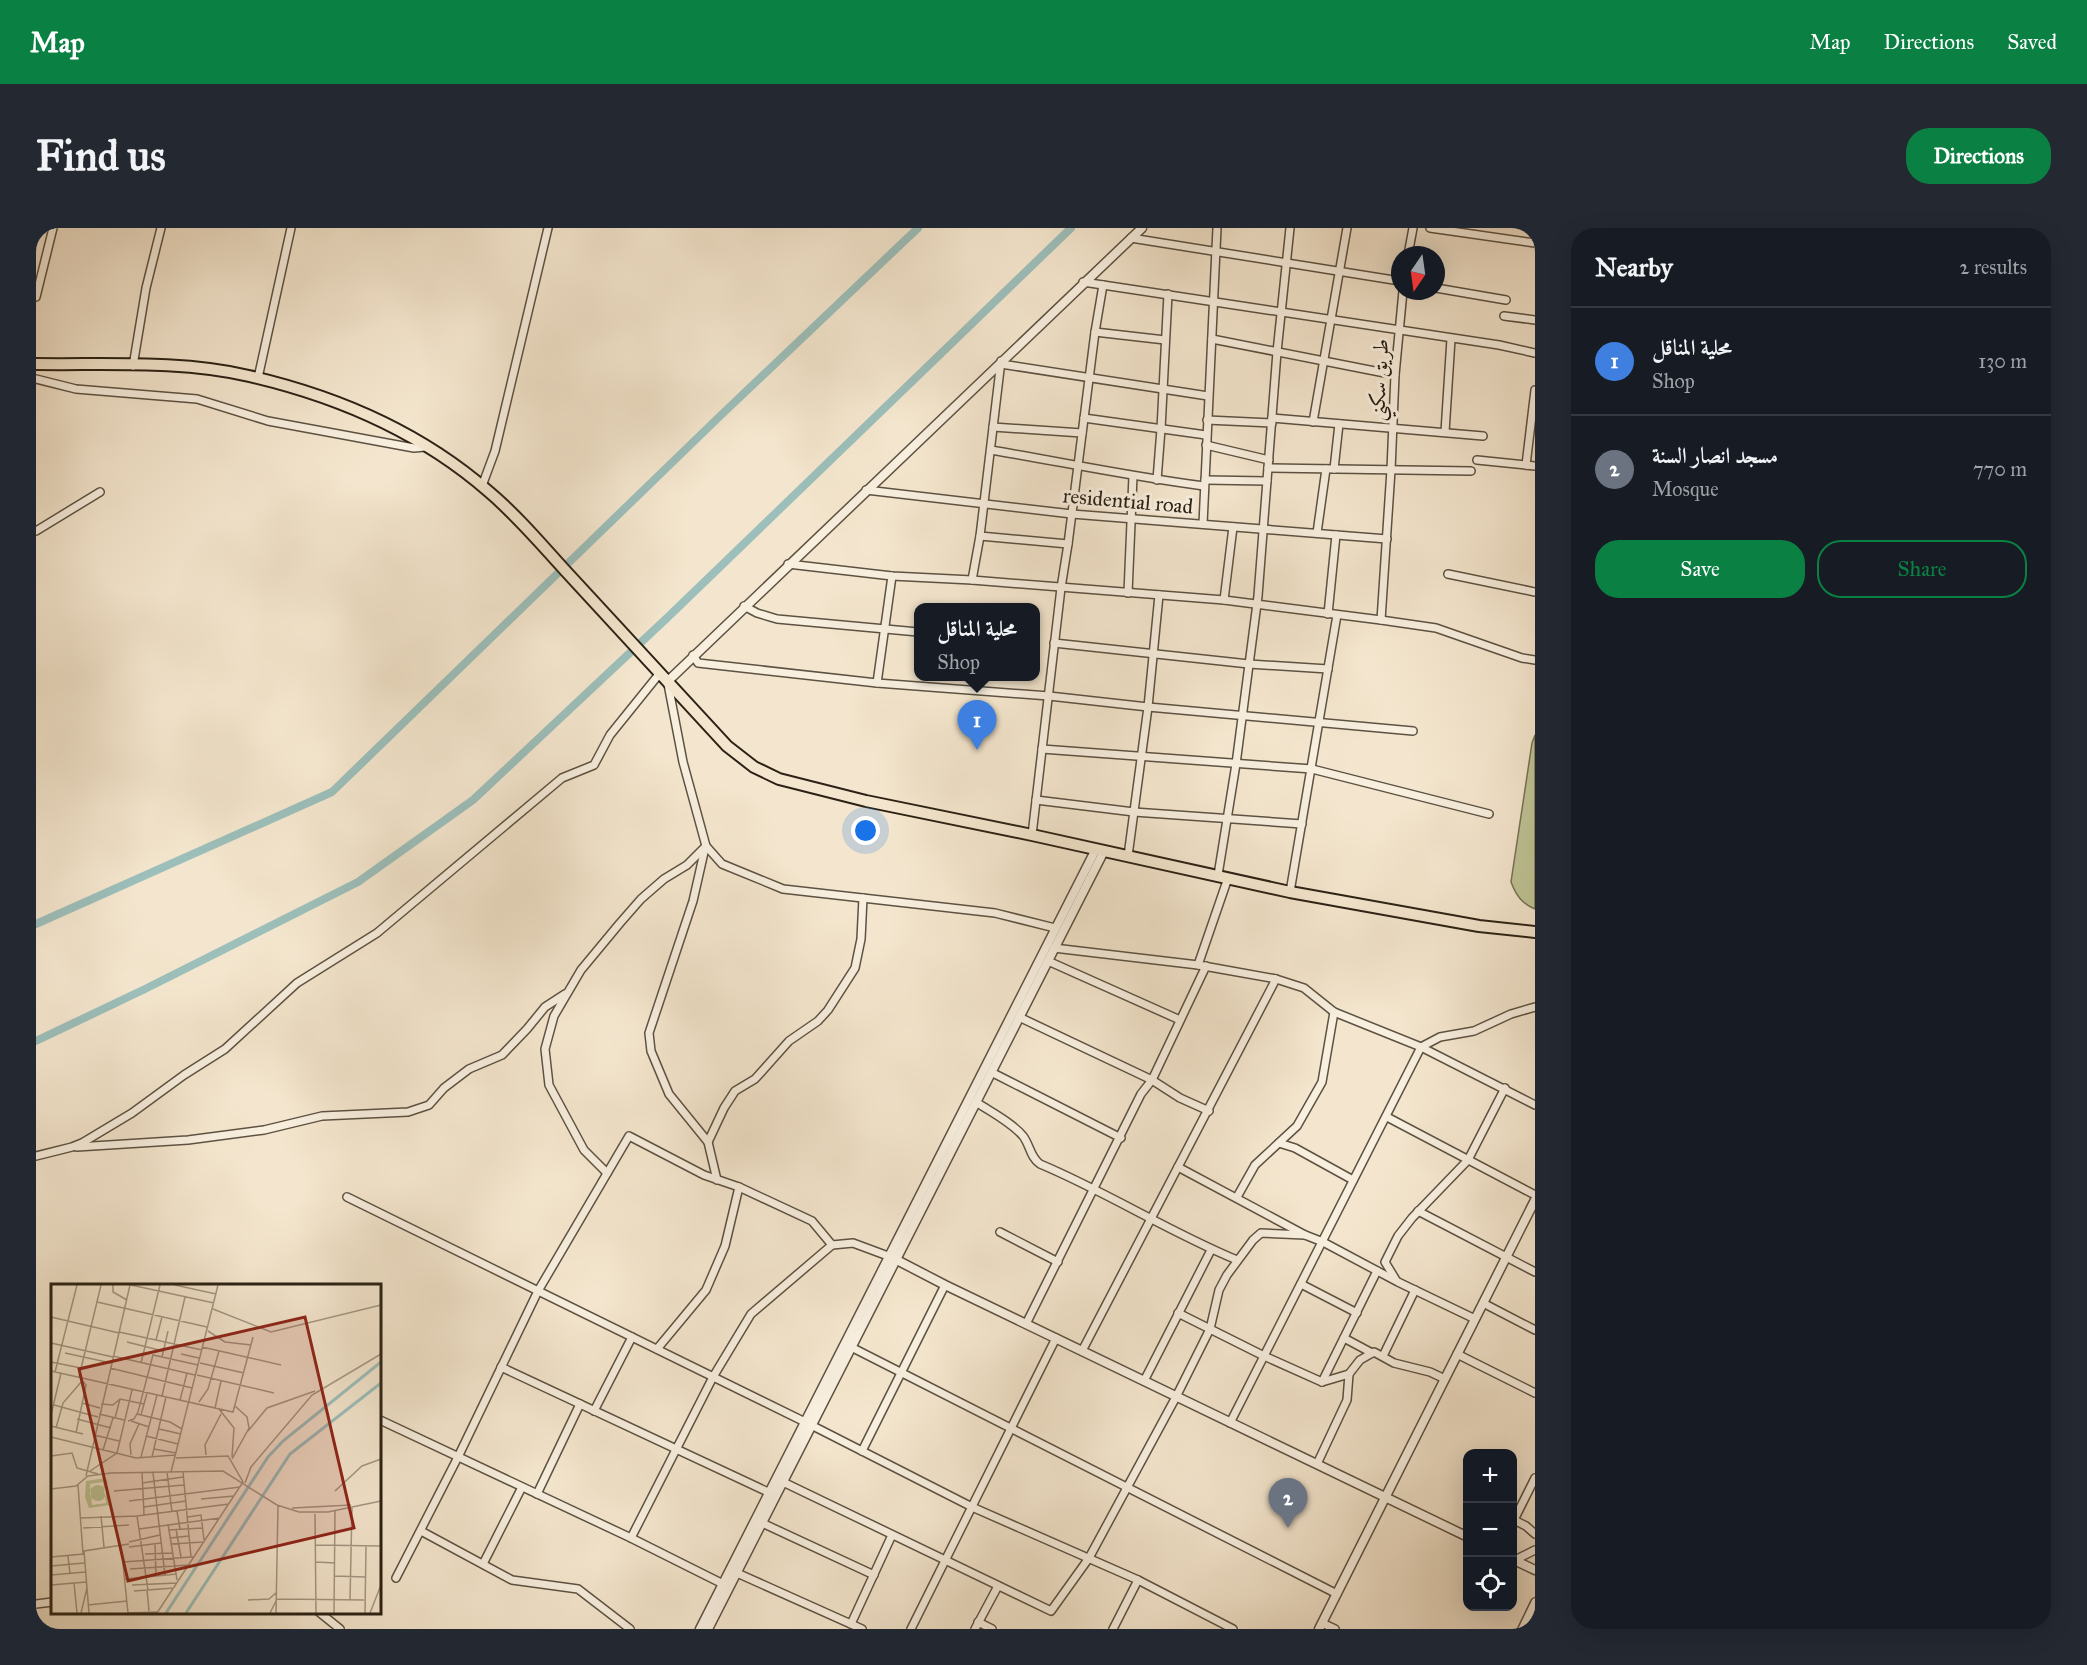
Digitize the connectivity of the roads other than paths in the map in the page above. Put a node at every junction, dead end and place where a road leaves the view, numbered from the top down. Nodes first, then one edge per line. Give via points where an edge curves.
1 (53, 228) edge
2 (161, 228) edge
3 (291, 228) edge
4 (548, 228) edge
5 (1142, 228) edge
6 (1217, 228) edge
7 (1290, 228) edge
8 (1347, 228) edge
9 (1413, 228) edge
10 (1430, 228) edge
11 (1131, 238) junction
12 (1535, 243) edge
13 (1410, 246) edge
14 (1216, 251) junction
15 (1286, 264) junction
16 (1339, 273) junction
17 (1391, 281) edge
18 (1083, 282) junction
19 (1102, 285) junction
20 (1445, 290) edge
21 (1168, 294) junction
22 (36, 297) edge
23 (1402, 300) edge
24 (1506, 300) dead end
25 (1214, 301) junction
26 (1281, 312) junction
27 (1504, 316) dead end
28 (1535, 320) edge
29 (1330, 321) junction
30 (1095, 332) junction
31 (1398, 332) junction
32 (1212, 339) junction
33 (1451, 339) junction
34 (1165, 340) junction
35 (1277, 352) junction
36 (1535, 353) edge
37 (1323, 362) junction
38 (1001, 363) junction
39 (36, 364) edge
40 (133, 366) junction
41 (1395, 375) junction
42 (1089, 377) junction
43 (258, 378) junction
44 (36, 379) edge
45 (1163, 389) junction
46 (1535, 390) edge
47 (1208, 396) junction
48 (1084, 418) junction
49 (1207, 420) junction
50 (1272, 421) junction
51 (1313, 422) junction
52 (1339, 424) junction
53 (993, 428) junction
54 (1392, 428) junction
55 (1161, 429) junction
56 (1445, 432) junction
57 (1082, 433) junction
58 (1206, 435) junction
59 (1482, 436) dead end
60 (1206, 445) junction
61 (428, 447) junction
62 (991, 450) junction
63 (1477, 460) dead end
64 (1268, 464) junction
65 (1078, 465) junction
66 (1526, 465) junction
67 (1535, 466) edge
68 (1330, 469) junction
69 (1392, 470) junction
70 (1471, 471) dead end
71 (1133, 476) junction
72 (1156, 480) junction
73 (1267, 481) junction
74 (1204, 483) junction
75 (482, 486) junction
76 (866, 490) junction
77 (100, 492) dead end
78 (984, 504) junction
79 (1072, 514) junction
80 (1132, 519) junction
81 (1203, 524) junction
82 (1233, 527) junction
83 (1264, 528) junction
84 (36, 531) edge
85 (1317, 533) junction
86 (1336, 535) junction
87 (980, 536) junction
88 (1387, 539) junction
89 (1068, 544) junction
90 (788, 564) junction
91 (1448, 574) dead end
92 (892, 576) junction
93 (972, 580) junction
94 (1061, 588) junction
95 (1535, 592) edge
96 (1128, 593) junction
97 (1159, 595) junction
98 (1224, 600) junction
99 (1257, 604) junction
100 (744, 606) junction
101 (1328, 614) junction
102 (1337, 615) junction
103 (1381, 620) junction
104 (885, 629) junction
105 (914, 632) edge
106 (1054, 643) junction
107 (1152, 653) junction
108 (693, 655) junction
109 (1535, 660) edge
110 (1249, 664) junction
111 (1328, 669) junction
112 (664, 677) junction
113 (877, 683) junction
114 (1049, 696) junction
115 (1148, 707) junction
116 (1242, 716) junction
117 (1319, 723) junction
118 (1413, 731) dead end
119 (1042, 749) junction
120 (1141, 756) junction
121 (1236, 764) junction
122 (1312, 769) junction
123 (1036, 800) junction
124 (1134, 812) junction
125 (1489, 814) dead end
126 (1227, 819) junction
127 (1302, 824) junction
128 (1032, 835) junction
129 (706, 846) junction
130 (1100, 850) junction
131 (1128, 856) junction
132 (1223, 877) junction
133 (1290, 892) junction
134 (862, 898) junction
135 (1055, 928) junction
136 (1535, 932) edge
137 (1054, 948) junction
138 (1048, 960) junction
139 (1202, 966) junction
140 (1276, 979) junction
141 (565, 994) junction
142 (1535, 1007) edge
143 (1334, 1012) junction
144 (1019, 1017) junction
145 (1180, 1020) junction
146 (1421, 1047) junction
147 (991, 1072) junction
148 (1152, 1080) junction
149 (1505, 1088) junction
150 (976, 1102) junction
151 (1535, 1105) edge
152 (1209, 1111) junction
153 (1386, 1117) junction
154 (1121, 1138) junction
155 (708, 1142) junction
156 (1279, 1143) junction
157 (72, 1147) junction
158 (36, 1156) edge
159 (1468, 1160) junction
160 (1178, 1167) junction
161 (607, 1173) junction
162 (717, 1180) junction
163 (1353, 1180) junction
164 (739, 1187) junction
165 (1094, 1189) junction
166 (1535, 1195) edge
167 (347, 1197) dead end
168 (1237, 1197) junction
169 (1535, 1200) edge
170 (1418, 1211) junction
171 (1152, 1218) junction
172 (1000, 1232) dead end
173 (1305, 1235) junction
174 (1323, 1242) junction
175 (832, 1245) junction
176 (1211, 1250) junction
177 (892, 1257) junction
178 (1506, 1257) junction
179 (1237, 1260) junction
180 (1058, 1262) junction
181 (1377, 1271) junction
182 (1535, 1272) edge
183 (1398, 1282) junction
184 (1301, 1284) junction
185 (945, 1285) junction
186 (1415, 1290) junction
187 (538, 1291) junction
188 (1484, 1303) junction
189 (1178, 1313) junction
190 (1357, 1313) junction
191 (1475, 1319) junction
192 (1026, 1324) junction
193 (1210, 1329) junction
194 (1535, 1330) edge
195 (632, 1337) junction
196 (1056, 1338) junction
197 (1344, 1338) junction
198 (851, 1347) junction
199 (657, 1349) junction
200 (1082, 1352) junction
201 (1372, 1353) junction
202 (1458, 1354) junction
203 (1264, 1356) junction
204 (1383, 1356) junction
205 (501, 1367) junction
206 (901, 1372) junction
207 (1349, 1374) junction
208 (713, 1377) junction
209 (1445, 1379) junction
210 (1144, 1381) junction
211 (1322, 1382) junction
212 (1535, 1393) edge
213 (1176, 1396) junction
214 (580, 1404) junction
215 (594, 1411) junction
216 (381, 1420) edge
217 (807, 1423) junction
218 (1230, 1423) junction
219 (1011, 1428) junction
220 (676, 1450) junction
221 (862, 1451) junction
222 (458, 1457) junction
223 (1317, 1464) junction
224 (1535, 1478) edge
225 (783, 1482) junction
226 (522, 1487) junction
227 (1128, 1487) junction
228 (768, 1492) junction
229 (537, 1494) junction
230 (1386, 1496) junction
231 (972, 1507) junction
232 (762, 1523) junction
233 (421, 1531) junction
234 (1535, 1534) edge
235 (892, 1535) junction
236 (1463, 1535) edge
237 (631, 1538) junction
238 (1535, 1550) edge
239 (1089, 1558) junction
240 (1517, 1559) edge
241 (945, 1561) junction
242 (1517, 1561) edge
243 (483, 1564) junction
244 (1535, 1570) edge
245 (737, 1573) junction
246 (874, 1575) junction
247 (396, 1578) dead end
248 (1138, 1580) junction
249 (727, 1586) junction
250 (998, 1586) junction
251 (1337, 1594) junction
252 (51, 1602) edge
253 (1535, 1602) edge
254 (36, 1604) edge
255 (321, 1614) edge
256 (851, 1624) junction
257 (977, 1626) edge
258 (1321, 1626) edge
259 (340, 1629) edge
260 (630, 1629) edge
261 (700, 1629) edge
262 (708, 1629) edge
263 (862, 1629) edge
264 (911, 1629) edge
265 (992, 1629) edge
266 (1113, 1629) edge
267 (1233, 1629) edge
268 (1335, 1629) edge
269 (1522, 1629) edge

1 - 22 street
2 - 40 street
3 - 43 street
4 - 75 street via 495,451
5 - 11 street
6 - 14 street
7 - 15 street
8 - 16 street
9 - 13 street
10 - 12 street
11 - 14 street
11 - 18 street
14 - 15 street
14 - 25 street
15 - 16 street
15 - 26 street
16 - 17 street
16 - 29 street
18 - 19 street
18 - 38 street
19 - 21 street
19 - 30 street
20 - 24 street
21 - 25 street
21 - 34 street
23 - 31 street, طريق سكني
25 - 26 street
25 - 32 street
26 - 29 street
26 - 35 street
27 - 28 street
29 - 31 street
29 - 37 street
30 - 34 street
30 - 42 street
31 - 33 street
31 - 41 street, طريق سكني
32 - 35 street
32 - 47 street
33 - 36 street
33 - 56 street
34 - 45 street
35 - 37 street
35 - 50 street
37 - 41 street
37 - 51 street
38 - 42 street
38 - 53 street
38 - 76 street
39 - 40 main road
40 - 43 main road via 198,369
41 - 54 street, طريق سكني
42 - 45 street
42 - 48 street
43 - 61 main road via 330,398
44 - 61 street via 76,389 196,399 268,421 414,448
45 - 47 street
45 - 55 street
46 - 66 street
47 - 49 street
48 - 55 street
48 - 57 street
49 - 50 street
49 - 58 street
50 - 51 street
50 - 64 street
51 - 52 street
52 - 54 street
52 - 68 street
53 - 57 street
53 - 62 street
54 - 56 street
54 - 69 street, طريق سكني
55 - 58 street
55 - 72 street
56 - 59 street
57 - 65 street
58 - 60 street
60 - 64 street
60 - 74 street
61 - 75 main road
62 - 65 street
62 - 78 street
63 - 66 street
64 - 68 street
64 - 73 street
65 - 71 street
65 - 79 street
66 - 67 street
68 - 69 street
68 - 85 street
69 - 70 street
69 - 88 street, طريق سكني
71 - 72 street
71 - 80 street
72 - 74 street
73 - 74 street
73 - 83 street
74 - 81 street
75 - 112 main road via 513,513
76 - 78 street, residential road
76 - 90 street
77 - 84 street
78 - 79 street, residential road
78 - 87 street
79 - 80 street, residential road
79 - 89 street
80 - 81 street, residential road
80 - 96 street
81 - 82 street, residential road
82 - 83 street, residential road
82 - 98 street
83 - 85 street, residential road
83 - 99 street
85 - 86 street, residential road
86 - 88 street, residential road
86 - 101 street
87 - 89 street
87 - 93 street
88 - 103 street, طريق سكني
89 - 94 street
90 - 92 street
90 - 100 street
91 - 95 street
92 - 93 street
92 - 104 street
93 - 94 street
94 - 96 street
94 - 106 street
96 - 97 street
97 - 98 street
97 - 107 street
98 - 99 street
99 - 101 street
99 - 110 street
100 - 104 street via 777,619
100 - 108 street
101 - 102 street
102 - 103 street
102 - 111 street
103 - 109 street via 1436,628
104 - 105 street
104 - 113 street
106 - 107 street
106 - 114 street
107 - 110 street
107 - 115 street
108 - 112 street
108 - 113 street via 699,663
110 - 111 street
110 - 116 street
111 - 117 street
112 - 128 main road via 727,746 754,767 779,779
112 - 129 street
112 - 157 street via 610,735 594,765 567,775 371,937 297,983 225,1049 132,1113
113 - 114 street
114 - 115 street
114 - 119 street
115 - 116 street
115 - 120 street
116 - 117 street
116 - 121 street
117 - 118 street
117 - 122 street
119 - 120 street
119 - 123 street
120 - 121 street
120 - 124 street
121 - 122 street
121 - 126 street
122 - 125 street
122 - 127 street
123 - 124 street
123 - 128 street
124 - 126 street
124 - 131 street
126 - 127 street
126 - 132 street
127 - 133 street
128 - 130 main road
129 - 134 street via 722,864 783,889
129 - 141 street via 687,866 664,879 642,899
129 - 155 street via 693,901 650,1033 651,1051 669,1094
130 - 131 main road
130 - 135 street
130 - 137 street
131 - 132 main road
132 - 133 main road
132 - 139 street
133 - 136 main road via 1479,926
134 - 135 street via 995,913
134 - 155 street via 863,924 855,968 818,1022 789,1041 755,1079 735,1091
135 - 177 street
137 - 138 street
137 - 139 street
138 - 144 street
138 - 145 street
139 - 140 street
139 - 145 street
140 - 143 street via 1304,988
140 - 152 street
141 - 157 street via 545,1007 502,1055 469,1069 429,1105 408,1112 322,1116 264,1130 188,1140
141 - 161 street via 545,1049 549,1085 584,1150
142 - 146 street via 1474,1031 1440,1037
143 - 146 street
143 - 156 street via 1322,1082 1297,1126
144 - 147 street
144 - 148 street
145 - 148 street
146 - 149 street
146 - 153 street
147 - 150 street
147 - 154 street
148 - 152 street
148 - 154 street via 1141,1094
149 - 151 street
149 - 159 street
150 - 165 street via 1021,1133 1037,1162
150 - 177 street
152 - 160 street
153 - 159 street
153 - 163 street
154 - 165 street
155 - 162 street
156 - 163 street
156 - 168 street via 1255,1165
157 - 158 street
159 - 166 street
159 - 170 street
160 - 168 street
160 - 171 street
161 - 162 street via 629,1136
161 - 187 street
162 - 164 street
163 - 174 street
164 - 175 street via 812,1221
164 - 199 street via 725,1246 706,1290
165 - 171 street
165 - 180 street
167 - 187 street
168 - 173 street
169 - 178 street
170 - 178 street
170 - 183 street via 1398,1236 1385,1262
171 - 176 street
171 - 200 street
172 - 180 street
173 - 174 street
173 - 179 street via 1261,1233
174 - 181 street
174 - 184 street
175 - 177 street via 853,1243
175 - 208 street via 751,1314
176 - 179 street
176 - 189 street
177 - 185 street
177 - 198 street
177 - 217 street
178 - 182 street
178 - 188 street
179 - 193 street via 1219,1290
180 - 192 street
181 - 183 street
181 - 190 street
183 - 186 street
184 - 190 street
184 - 203 street
185 - 192 street
185 - 206 street
186 - 191 street
186 - 204 street
187 - 195 street
187 - 205 street
188 - 191 street
188 - 194 street
189 - 193 street
189 - 210 street
190 - 197 street
191 - 202 street
192 - 196 street
193 - 203 street
193 - 213 street
195 - 199 street
195 - 215 street
196 - 200 street
196 - 219 street
197 - 201 street
197 - 211 street
198 - 206 street
198 - 217 street
199 - 208 street
200 - 210 street
201 - 204 street
201 - 207 street
202 - 209 street
202 - 212 street
203 - 211 street
203 - 218 street
204 - 209 street
205 - 214 street
205 - 222 street
206 - 219 street
206 - 221 street
207 - 211 street
207 - 223 street via 1347,1400
208 - 217 street
208 - 220 street
209 - 230 street
210 - 213 street
213 - 218 street
213 - 227 street
214 - 215 street
214 - 229 street
215 - 220 street
216 - 222 street
217 - 221 street
217 - 225 street
217 - 228 street
218 - 223 street
219 - 227 street
219 - 231 street
220 - 228 street
220 - 237 street
221 - 231 street
222 - 226 street
222 - 233 street
223 - 230 street
224 - 234 street via 1514,1520
225 - 232 street
225 - 235 street
226 - 229 street
226 - 243 street
227 - 239 street
227 - 251 street
228 - 249 street
229 - 237 street
230 - 236 street
230 - 251 street
231 - 239 street
231 - 241 street
232 - 245 street
232 - 246 street
233 - 243 street
233 - 247 street
235 - 241 street
235 - 246 street
237 - 249 street
238 - 240 street
239 - 248 street
239 - 250 street via 1051,1611
241 - 250 street
241 - 264 street
242 - 244 street
243 - 260 street via 512,1580 578,1589
245 - 249 street
245 - 256 street
246 - 256 street
248 - 266 street
248 - 267 street
249 - 261 street
249 - 262 street
250 - 257 street
251 - 258 street
252 - 254 street
253 - 269 street
255 - 259 street
256 - 263 street
257 - 265 street
258 - 268 street

